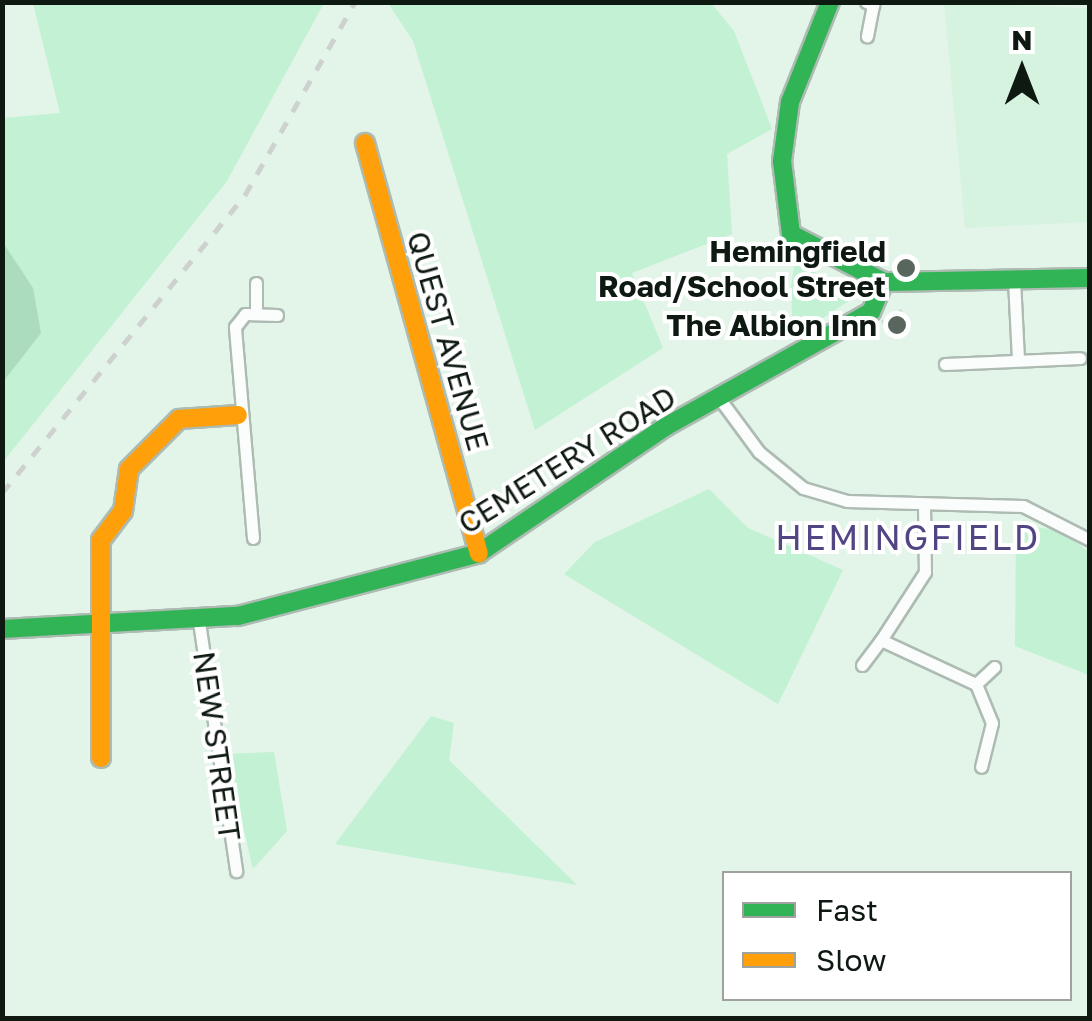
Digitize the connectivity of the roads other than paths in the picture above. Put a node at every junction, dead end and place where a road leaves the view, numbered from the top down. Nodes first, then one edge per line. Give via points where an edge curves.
1 (830, 2) edge
2 (866, 2) edge
3 (866, 36) dead end
4 (365, 144) dead end
5 (1090, 278) edge
6 (1014, 280) junction
7 (884, 282) junction
8 (256, 283) dead end
9 (256, 314) junction
10 (277, 314) dead end
11 (1080, 358) dead end
12 (1018, 360) junction
13 (946, 364) dead end
14 (719, 398) junction
15 (238, 415) junction
16 (924, 504) junction
17 (254, 538) dead end
18 (1090, 540) edge
19 (478, 552) junction
20 (100, 622) junction
21 (199, 622) junction
22 (2, 629) edge
23 (880, 640) junction
24 (862, 665) dead end
25 (994, 667) dead end
26 (976, 684) junction
27 (101, 758) dead end
28 (981, 766) dead end
29 (236, 871) dead end

1 - 7 street via 790,102 782,161 791,234
2 - 3 street via 873,5
4 - 19 street, QUEST AVENUE
5 - 6 street
6 - 7 street
6 - 12 street
7 - 14 street, CEMETERY ROAD via 871,312
8 - 9 street
9 - 10 street
9 - 15 street via 239,316 235,327
11 - 12 street
12 - 13 street
14 - 16 street via 759,452 803,488 847,502
14 - 19 street, CEMETERY ROAD
15 - 17 street
15 - 20 street via 179,419 129,469 123,512 101,540
16 - 18 street via 1023,506
16 - 23 street via 926,572
19 - 21 street, CEMETERY ROAD via 308,601
20 - 21 street, CEMETERY ROAD
20 - 22 street, CEMETERY ROAD
20 - 27 street
21 - 29 street, NEW STREET
23 - 24 street
23 - 26 street
25 - 26 street
26 - 28 street via 992,732

